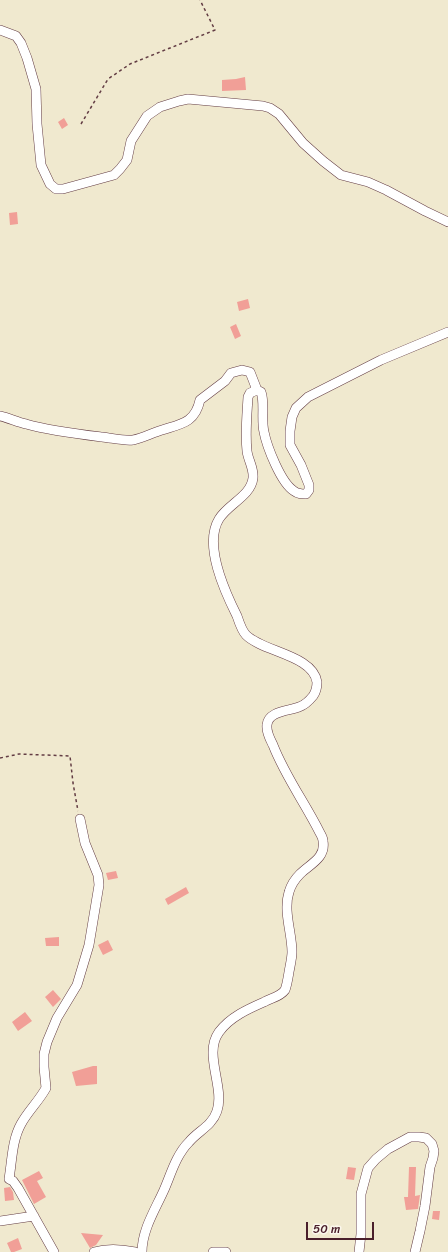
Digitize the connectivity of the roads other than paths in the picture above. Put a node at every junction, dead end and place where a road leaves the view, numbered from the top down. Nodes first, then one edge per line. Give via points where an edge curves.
1 (0, 30) edge
2 (448, 222) edge
3 (448, 332) edge
4 (257, 390) junction
5 (0, 416) edge
6 (80, 818) road end
7 (5, 1179) edge
8 (34, 1216) junction
9 (0, 1221) edge
10 (54, 1252) edge
11 (94, 1252) edge
12 (135, 1252) edge
13 (142, 1252) edge
14 (213, 1252) edge
15 (226, 1252) edge
16 (359, 1252) edge
17 (415, 1252) edge

1 - 2 street via 16,36 27,58 36,89 41,165 50,184 56,189 114,174 127,160 131,141 147,116 160,107 179,101 206,100 270,108 279,114 311,151 341,175 368,182
3 - 4 street via 381,360 308,397 296,408 292,417 290,445 309,485 306,494 292,490 270,454 264,432 262,396
4 - 5 street via 250,372 242,370 231,374 200,400 198,408 189,419 174,427 132,440 47,429
4 - 13 street via 248,397 246,423 247,453 253,477 251,485 219,519 215,528 214,551 226,592 245,634 293,657 315,675 316,692 309,701 270,718 267,731 277,755 324,841 318,860 300,874 289,892 288,920 292,951 284,990 279,996 241,1013 218,1034 214,1042 219,1101 217,1111 212,1122 189,1142 179,1155 150,1218
6 - 7 street via 85,843 98,875 93,926 77,985 57,1018 47,1042 44,1054 46,1088 20,1125
7 - 8 street via 13,1181
8 - 9 street
8 - 10 street
11 - 12 street via 113,1249
14 - 15 street
16 - 17 street via 361,1194 368,1168 388,1149 410,1137 419,1136 432,1144 434,1151

